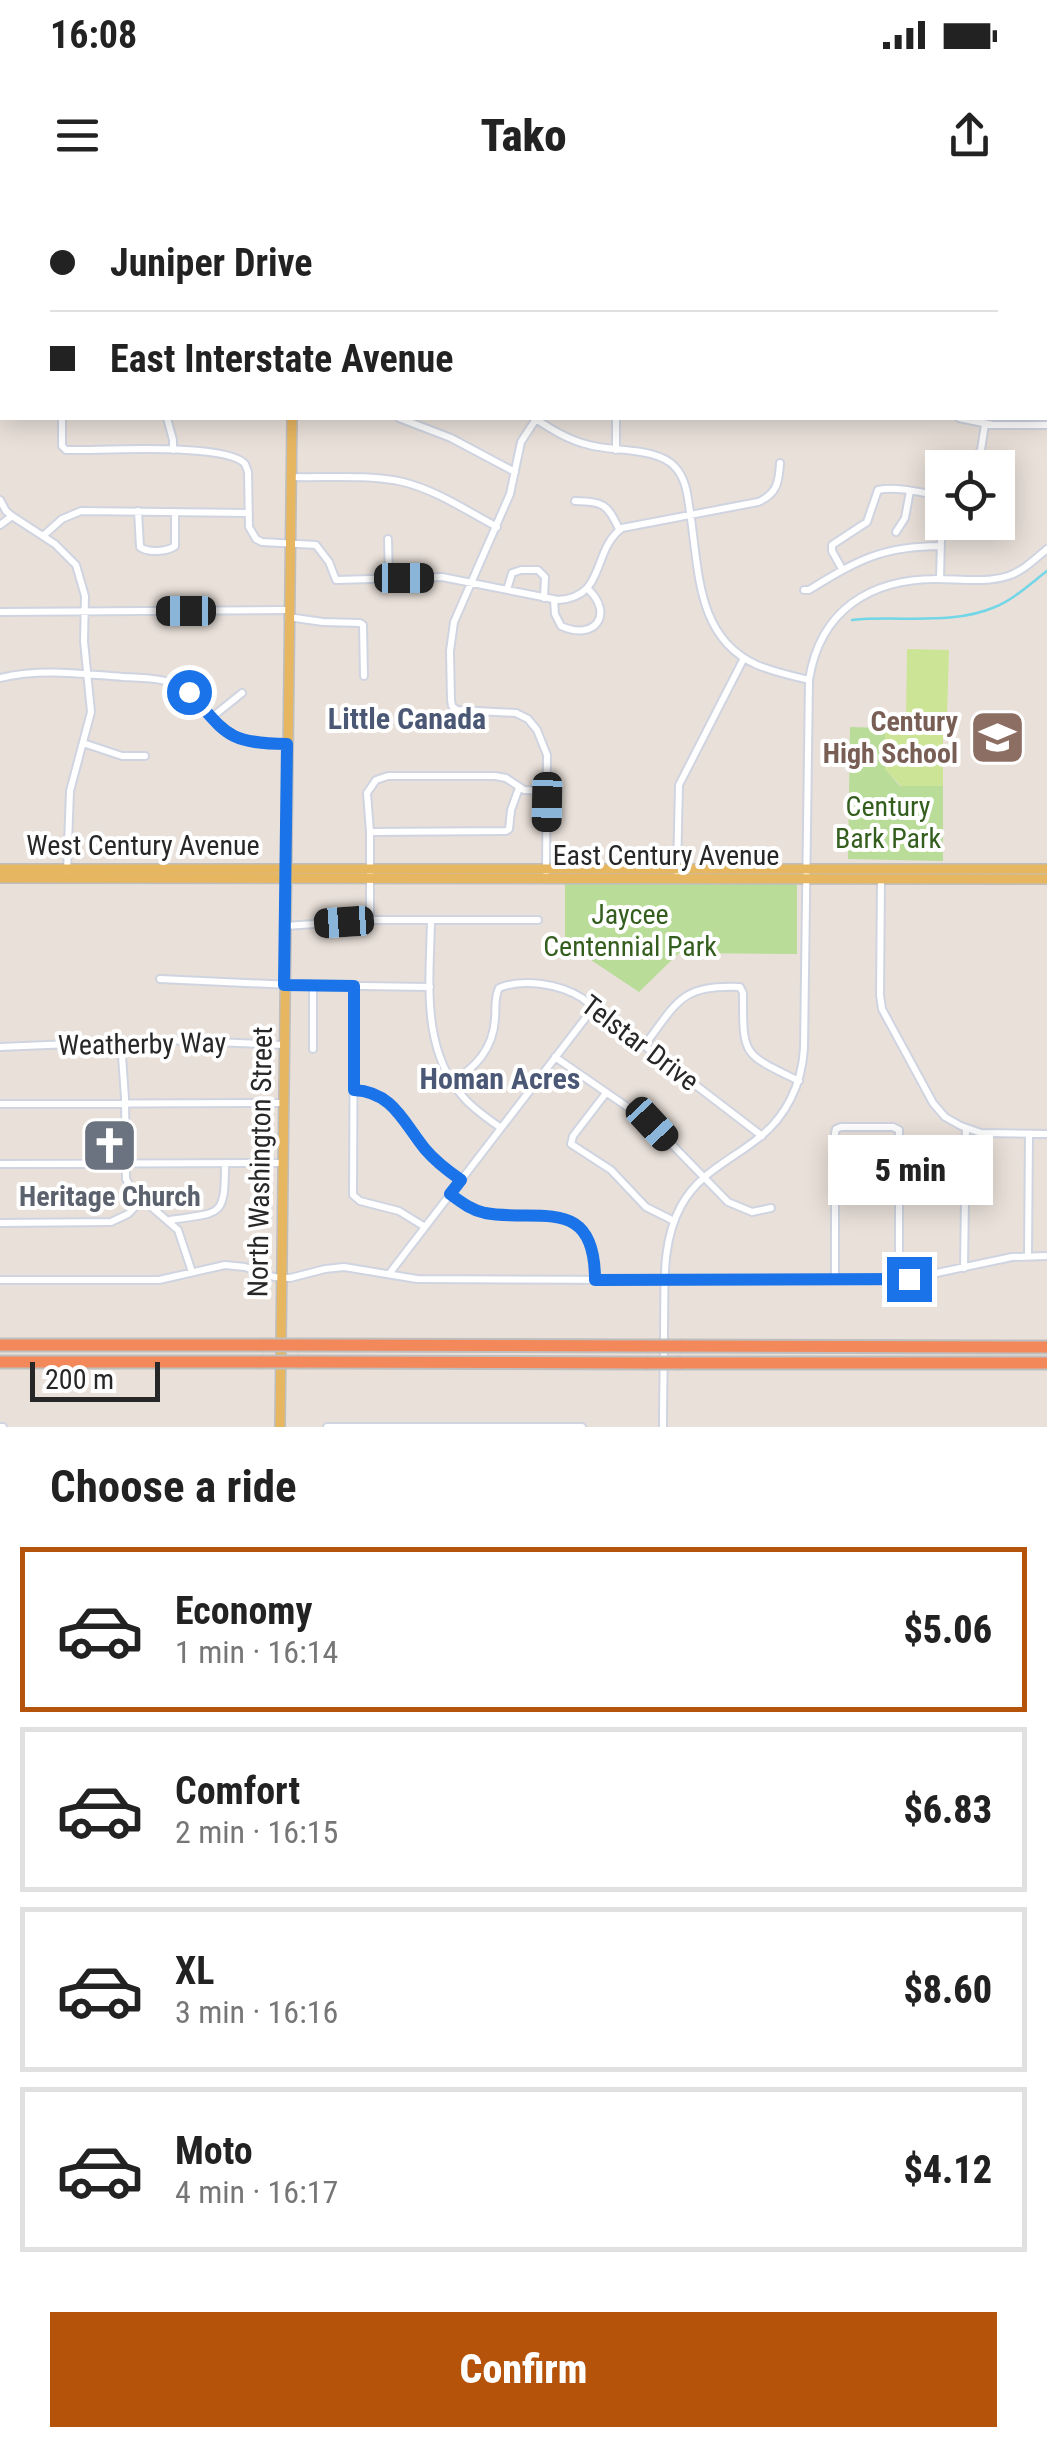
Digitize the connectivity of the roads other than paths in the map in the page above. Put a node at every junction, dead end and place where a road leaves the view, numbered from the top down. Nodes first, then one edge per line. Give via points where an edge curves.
1 (0, 293) edge
2 (0, 306) edge
3 (62, 420) edge
4 (168, 420) edge
5 (292, 420) edge
6 (405, 420) edge
7 (534, 420) edge
8 (539, 420) edge
9 (616, 420) edge
10 (968, 420) edge
11 (986, 424) junction
12 (1047, 425) edge
13 (173, 450) junction
14 (616, 450) junction
15 (981, 450) edge
16 (780, 463) dead end
17 (515, 472) junction
18 (291, 478) junction
19 (910, 491) junction
20 (925, 494) edge
21 (0, 500) edge
22 (575, 502) dead end
23 (138, 511) junction
24 (175, 512) junction
25 (248, 513) junction
26 (690, 514) junction
27 (12, 516) junction
28 (0, 526) edge
29 (496, 527) junction
30 (619, 530) junction
31 (896, 532) dead end
32 (44, 536) junction
33 (388, 539) dead end
34 (941, 540) edge
35 (290, 542) junction
36 (941, 546) junction
37 (1047, 549) edge
38 (842, 569) junction
39 (389, 578) junction
40 (940, 579) junction
41 (471, 582) junction
42 (588, 589) junction
43 (507, 590) junction
44 (804, 590) dead end
45 (544, 598) junction
46 (554, 600) junction
47 (85, 611) junction
48 (0, 612) edge
49 (288, 614) junction
50 (744, 658) junction
51 (87, 674) junction
52 (364, 676) dead end
53 (0, 678) edge
54 (809, 680) junction
55 (242, 693) dead end
56 (211, 718) junction
57 (82, 743) junction
58 (287, 744) junction
59 (145, 756) dead end
60 (520, 788) junction
61 (547, 792) junction
62 (370, 832) junction
63 (0, 868) edge
64 (1047, 869) edge
65 (285, 872) junction
66 (370, 872) junction
67 (67, 873) junction
68 (546, 873) junction
69 (677, 873) junction
70 (806, 873) junction
71 (881, 873) junction
72 (0, 878) edge
73 (1047, 878) edge
74 (370, 920) junction
75 (431, 920) junction
76 (538, 920) dead end
77 (285, 926) junction
78 (160, 979) dead end
79 (284, 985) junction
80 (313, 986) junction
81 (354, 986) junction
82 (430, 987) junction
83 (594, 1007) junction
84 (120, 1042) junction
85 (283, 1045) junction
86 (644, 1046) junction
87 (0, 1047) edge
88 (313, 1049) dead end
89 (555, 1057) junction
90 (798, 1081) junction
91 (452, 1082) junction
92 (354, 1090) junction
93 (606, 1093) junction
94 (283, 1103) junction
95 (0, 1104) edge
96 (125, 1104) junction
97 (501, 1128) junction
98 (966, 1128) junction
99 (1028, 1134) junction
100 (1047, 1134) edge
101 (762, 1136) junction
102 (125, 1163) junction
103 (225, 1163) junction
104 (0, 1164) edge
105 (282, 1164) junction
106 (702, 1178) junction
107 (461, 1180) junction
108 (450, 1194) junction
109 (143, 1199) junction
110 (771, 1208) dead end
111 (169, 1220) junction
112 (674, 1221) junction
113 (0, 1223) edge
114 (424, 1228) junction
115 (1028, 1256) junction
116 (1047, 1256) edge
117 (964, 1268) junction
118 (192, 1272) junction
119 (389, 1274) junction
120 (281, 1278) junction
121 (0, 1280) edge
122 (595, 1280) junction
123 (664, 1280) junction
124 (835, 1280) junction
125 (899, 1280) junction
126 (0, 1345) edge
127 (1047, 1346) edge
128 (0, 1362) edge
129 (1047, 1364) edge
130 (280, 1427) edge
131 (327, 1427) edge
132 (377, 1427) edge
133 (435, 1427) edge
134 (494, 1427) edge
135 (582, 1427) edge
136 (663, 1427) edge

1 - 2 street
3 - 13 street via 66,450
4 - 13 street
5 - 18 main road, North Washington Street
6 - 17 street
7 - 17 street
8 - 14 street via 576,441
9 - 14 street
10 - 11 street
11 - 12 street
11 - 15 street
13 - 25 street via 243,462
14 - 26 street via 671,463 684,482
16 - 26 street via 767,498
17 - 29 street
18 - 29 street via 404,482
18 - 35 main road, North Washington Street
19 - 20 street
19 - 31 street
19 - 38 street via 876,493 867,522 832,545
21 - 27 street
22 - 30 street via 606,506
23 - 24 street
23 - 24 street via 144,550 175,546
23 - 32 street via 80,510
24 - 25 street
25 - 35 street via 256,539
26 - 30 street
26 - 50 street via 705,609 721,638
27 - 28 street
27 - 32 street
29 - 41 street
30 - 42 street
32 - 47 street via 76,565
33 - 39 street
34 - 36 street
35 - 39 street via 316,544 336,580
35 - 49 main road, North Washington Street
36 - 38 street via 884,551
36 - 40 street
37 - 40 street via 1003,578
38 - 44 street
39 - 41 street
40 - 54 street via 905,580 851,604 829,627
41 - 43 street
41 - 61 street via 452,634 452,706 528,719 546,750
42 - 46 street
42 - 46 street via 601,608 591,628 561,626
43 - 45 street
43 - 45 street via 512,573 538,570 546,578
45 - 46 street
47 - 48 street
47 - 49 street
47 - 51 street
49 - 52 street via 363,625
49 - 58 main road, North Washington Street
50 - 54 street
50 - 69 street via 679,784
51 - 53 street
51 - 56 street via 184,687
51 - 57 street via 91,712
54 - 70 street
55 - 56 street
56 - 58 street via 240,740
57 - 59 street
57 - 67 street via 70,792
58 - 65 main road, North Washington Street
60 - 61 street
60 - 62 street via 506,832
60 - 62 street via 495,776 384,776 367,793
61 - 68 street
62 - 66 street
63 - 67 main road, West Century Avenue
64 - 71 main road, East Century Avenue
65 - 66 main road, East Century Avenue
65 - 67 main road, West Century Avenue
65 - 77 main road, North Washington Street
66 - 68 main road, East Century Avenue
66 - 74 street
67 - 72 main road, West Century Avenue
68 - 69 main road, East Century Avenue
69 - 70 main road, East Century Avenue
70 - 71 main road, East Century Avenue
70 - 90 street
71 - 73 main road, East Century Avenue
71 - 98 street via 882,1009 937,1108
74 - 75 street
74 - 77 street
75 - 76 street
75 - 82 street
77 - 79 main road, North Washington Street
78 - 79 street
79 - 80 street
79 - 85 main road, North Washington Street
80 - 81 street
80 - 88 street
81 - 82 street
81 - 92 street
82 - 91 street via 434,1040
83 - 86 street, Telstar Drive
83 - 89 street
83 - 91 street, Telstar Drive via 559,987 502,986 486,1051
84 - 85 street, Weatherby Way
84 - 87 street, Weatherby Way
84 - 96 street
85 - 94 main road, North Washington Street
86 - 90 street via 690,992 740,987 750,1053
86 - 101 street, Telstar Drive
89 - 93 street
89 - 97 street
90 - 101 street
91 - 97 street
92 - 107 street via 389,1102 431,1156
92 - 114 street via 353,1194 399,1210
93 - 106 street via 652,1124
93 - 112 street via 572,1144 612,1170 646,1208
94 - 96 street
94 - 105 main road, North Washington Street
95 - 96 street
96 - 102 street
97 - 107 street
98 - 99 street
98 - 117 street
99 - 100 street
99 - 115 street
101 - 106 street
102 - 103 street
102 - 104 street
102 - 109 street via 128,1184
103 - 105 street
103 - 111 street via 220,1208
105 - 120 main road, North Washington Street
106 - 110 street via 738,1208
106 - 112 street
107 - 108 street
108 - 114 street
108 - 122 street via 483,1212 569,1221 590,1245
109 - 111 street
109 - 113 street via 111,1222
111 - 118 street
112 - 123 street
114 - 119 street
115 - 116 street
115 - 117 street
117 - 125 street
118 - 120 street via 232,1265
118 - 121 street via 154,1280
119 - 120 street via 344,1267
119 - 122 street
120 - 130 main road, North Washington Street
122 - 123 street
123 - 124 street
123 - 136 street
124 - 125 street
124 - 125 street via 836,1129 898,1129
126 - 127 highway, bridge
128 - 129 highway, bridge
131 - 132 street
132 - 133 street
133 - 134 street
134 - 135 street

